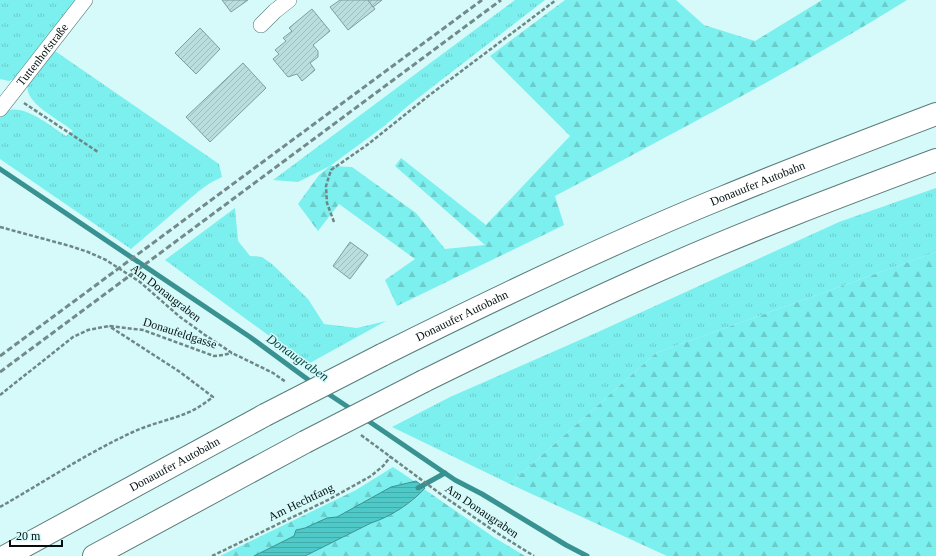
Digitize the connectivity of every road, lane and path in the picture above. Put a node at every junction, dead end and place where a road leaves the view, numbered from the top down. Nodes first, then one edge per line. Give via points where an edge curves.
1 (85, 0) edge
2 (289, 0) edge
3 (556, 0) edge
4 (261, 25) dead end
5 (11, 94) junction
6 (0, 109) edge
7 (936, 114) edge
8 (98, 152) dead end
9 (936, 160) edge
10 (334, 222) dead end
11 (0, 227) edge
12 (109, 326) junction
13 (232, 352) junction
14 (248, 360) dead end
15 (0, 395) edge
16 (391, 456) dead end
17 (421, 479) dead end
18 (0, 507) edge
19 (6, 556) edge
20 (94, 556) edge
21 (212, 556) edge
22 (534, 556) edge

1 - 5 street, Tuttenhofstraße
2 - 4 street
3 - 10 path via 331,170 326,186 327,203
5 - 6 street, Tuttenhofstraße
5 - 8 path
7 - 19 highway, Donauufer Autobahn, bridge via 791,169 638,233 495,300 265,415
9 - 20 highway, bridge via 799,212 586,303 424,381
11 - 13 path, Am Donaugraben via 70,246 106,260 140,282 180,317
12 - 13 path, Donaufeldgasse via 143,330 214,356
12 - 15 path, Donaufeldgasse via 88,330 73,338
12 - 18 path via 213,397 190,412 132,432 99,449
13 - 14 path, Am Donaugraben
16 - 21 path, Am Hechtfang via 371,476 328,500
17 - 22 path, Am Donaugraben

